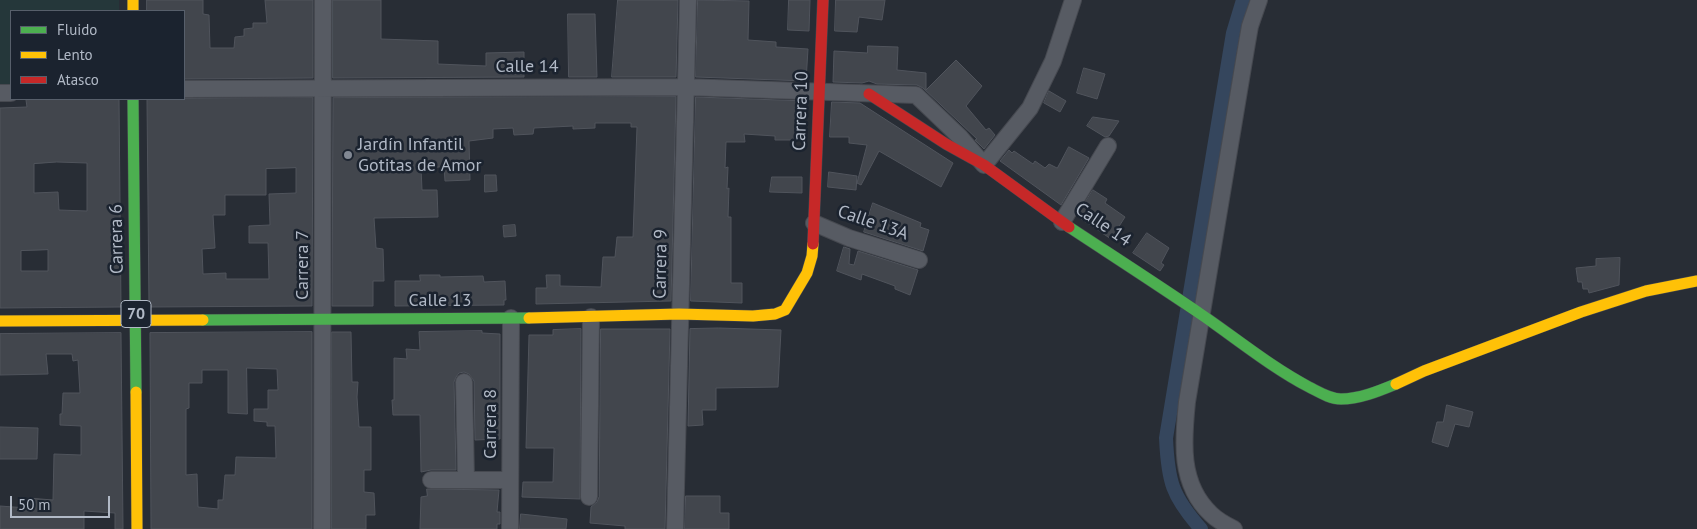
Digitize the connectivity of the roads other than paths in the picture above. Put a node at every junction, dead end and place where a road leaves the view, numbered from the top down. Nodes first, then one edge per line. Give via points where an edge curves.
1 (322, 0) edge
2 (688, 0) edge
3 (823, 0) edge
4 (1073, 0) edge
5 (1259, 0) edge
6 (685, 87) junction
7 (323, 88) junction
8 (185, 89) edge
9 (819, 91) junction
10 (869, 94) junction
11 (133, 100) edge
12 (1108, 146) dead end
13 (984, 165) junction
14 (1062, 222) junction
15 (814, 223) junction
16 (919, 260) dead end
17 (1697, 281) edge
18 (679, 314) junction
19 (1202, 315) junction
20 (591, 317) junction
21 (511, 318) junction
22 (136, 319) junction
23 (323, 319) junction
24 (0, 320) edge
25 (464, 382) dead end
26 (431, 480) dead end
27 (466, 480) junction
28 (510, 480) junction
29 (589, 497) dead end
30 (137, 529) edge
31 (322, 529) edge
32 (510, 529) edge
33 (675, 529) edge
34 (1234, 529) edge

1 - 7 street, Carrera 7
2 - 6 street, Carrera 9
3 - 9 street, Carrera 10
4 - 13 street via 1053,61 1030,108
5 - 19 street via 1250,26
6 - 7 street, Calle 14
6 - 9 street, Calle 14
6 - 18 street, Carrera 9
7 - 8 street, Calle 14
7 - 23 street, Carrera 7
9 - 10 street, Calle 14
9 - 15 street, Carrera 10
10 - 13 street, Calle 14
10 - 13 street, Calle 14 via 916,95
11 - 22 street, Carrera 6 / 70
12 - 14 street
13 - 14 street, Calle 14
14 - 19 street, Calle 14
15 - 16 street, Calle 13A via 849,238
15 - 18 street, Calle 13 via 812,256 807,272 785,310 753,316
17 - 19 street, Calle 14 via 1646,291 1581,312 1374,393 1348,398 1323,394 1298,381
18 - 20 street, Calle 13
18 - 33 street, Carrera 9
19 - 34 street via 1187,402 1184,458 1187,474 1198,497 1211,514
20 - 21 street, Calle 13
20 - 29 street
21 - 23 street, Calle 13
21 - 28 street, Carrera 8
22 - 23 street, Calle 13
22 - 24 street, Calle 13
22 - 30 street, Carrera 6 / 70
23 - 31 street, Carrera 7
25 - 27 street
26 - 27 street
27 - 28 street
28 - 32 street, Carrera 8

